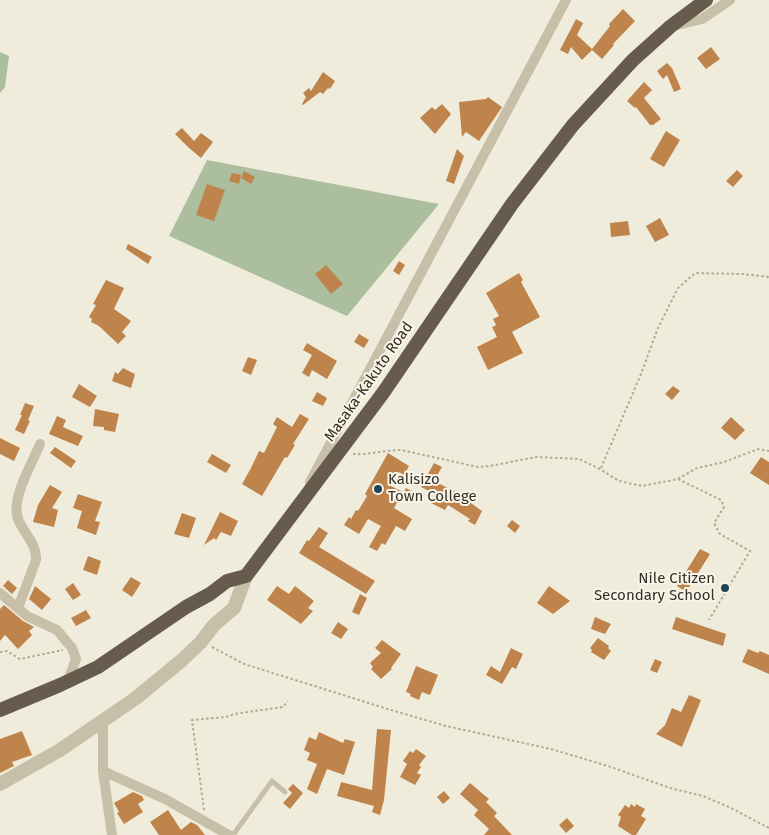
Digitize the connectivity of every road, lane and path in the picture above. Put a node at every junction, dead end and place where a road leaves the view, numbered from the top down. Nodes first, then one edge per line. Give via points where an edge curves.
1 (566, 0) edge
2 (706, 0) edge
3 (730, 0) edge
4 (672, 26) junction
5 (769, 277) edge
6 (40, 444) dead end
7 (769, 451) edge
8 (339, 452) junction
9 (600, 469) junction
10 (678, 479) junction
11 (297, 507) junction
12 (246, 576) junction
13 (0, 593) edge
14 (18, 608) junction
15 (709, 620) dead end
16 (201, 642) junction
17 (72, 648) junction
18 (0, 652) edge
19 (68, 681) junction
20 (288, 701) dead end
21 (0, 710) edge
22 (103, 721) junction
23 (103, 771) junction
24 (0, 784) edge
25 (286, 792) dead end
26 (198, 817) junction
27 (769, 828) edge
28 (112, 835) edge
29 (231, 835) edge

1 - 11 street
2 - 4 highway, Masaka-Kakuto Road
3 - 4 street via 702,19
4 - 8 highway, Masaka-Kakuto Road via 604,89 567,132 512,204
5 - 9 path via 695,273 678,288 658,328
6 - 14 street via 16,504 18,521 37,553
7 - 10 path via 740,454 724,462 697,468
8 - 9 path via 358,454 401,450 478,467 536,457 564,457 579,459
8 - 11 highway, Masaka-Kakuto Road
9 - 10 path via 619,481 642,486
10 - 15 path via 721,500 724,507 714,523 720,534 750,551
11 - 12 highway, Masaka-Kakuto Road
12 - 16 street via 234,608
12 - 19 highway via 227,581 98,667
13 - 14 street
14 - 17 street via 27,616 57,630
16 - 22 street via 136,698
16 - 27 path via 244,664 365,702 446,726 551,749 703,796
17 - 18 path via 20,659 7,651
17 - 19 street via 76,659
19 - 21 highway
20 - 26 path via 283,707 192,720 204,810
22 - 23 street
22 - 24 street
23 - 26 street
23 - 28 street
25 - 29 lane via 272,781
26 - 29 street

